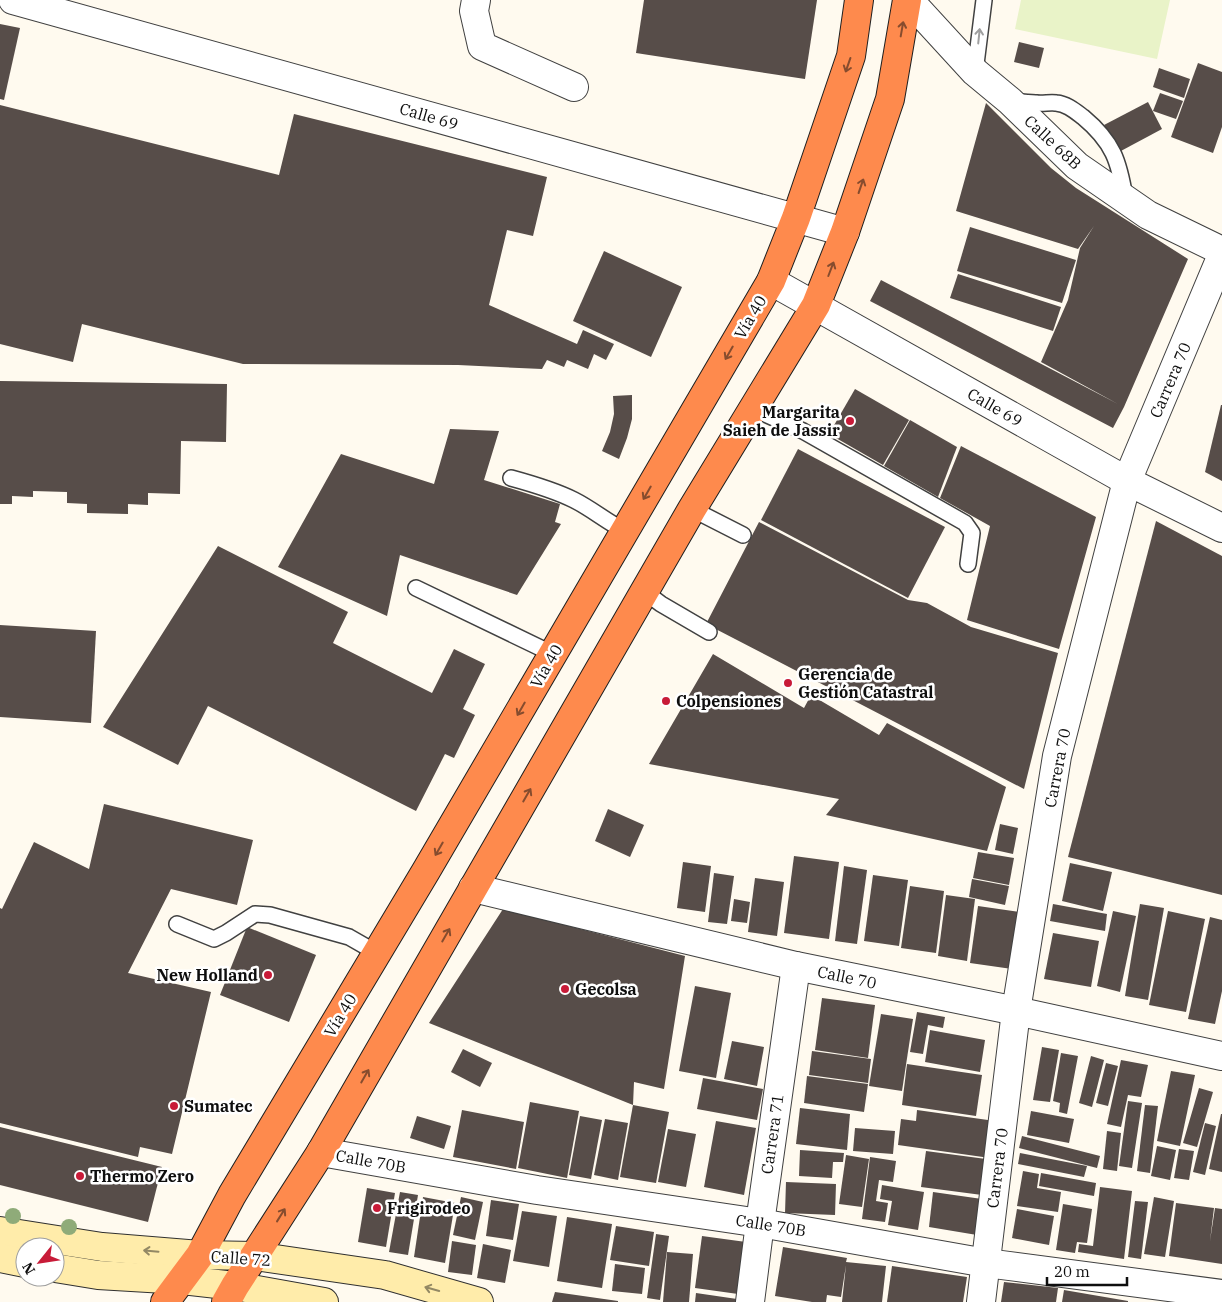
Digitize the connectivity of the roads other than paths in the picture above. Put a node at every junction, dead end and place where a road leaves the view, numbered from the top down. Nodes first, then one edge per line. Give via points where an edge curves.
1 (13, 0) edge
2 (476, 0) edge
3 (859, 0) edge
4 (908, 0) edge
5 (984, 0) edge
6 (975, 72) junction
7 (574, 87) dead end
8 (1010, 101) junction
9 (1125, 198) junction
10 (796, 218) junction
11 (845, 232) junction
12 (1222, 251) edge
13 (1222, 255) edge
14 (771, 281) junction
15 (816, 305) junction
16 (754, 408) junction
17 (511, 478) dead end
18 (1127, 481) junction
19 (692, 509) junction
20 (1222, 528) edge
21 (625, 531) junction
22 (742, 535) dead end
23 (968, 564) dead end
24 (416, 588) dead end
25 (645, 592) junction
26 (709, 632) dead end
27 (553, 654) junction
28 (473, 888) junction
29 (177, 924) dead end
30 (377, 953) junction
31 (796, 966) junction
32 (1016, 1011) junction
33 (1222, 1056) edge
34 (321, 1152) junction
35 (760, 1223) junction
36 (0, 1231) edge
37 (200, 1255) junction
38 (255, 1256) junction
39 (0, 1258) edge
40 (15, 1261) edge
41 (986, 1263) junction
42 (65, 1270) edge
43 (182, 1280) junction
44 (230, 1294) edge
45 (1222, 1294) edge
46 (165, 1302) edge
47 (324, 1302) edge
48 (479, 1302) edge
49 (750, 1302) edge
50 (981, 1302) edge

1 - 10 street, Calle 69
2 - 7 street via 474,11 482,46
3 -> 10 highway, Vía 40 via 851,56
4 - 6 street, Calle 68B
11 -> 4 highway via 890,99
6 -> 5 lane
6 - 8 street, Calle 68B
8 - 9 street, Calle 68B via 1077,166
8 - 9 lane via 1056,103 1071,108 1090,123 1107,140 1115,156
9 - 12 street, Calle 68B via 1148,215
10 - 11 street, Calle 69
10 - 14 highway, Vía 40
15 -> 11 highway
13 - 18 street, Carrera 70
14 - 15 street, Calle 69
14 -> 21 highway, Vía 40
15 - 16 highway
15 - 18 street, Calle 69
16 - 19 highway
16 - 23 lane via 802,431 965,523 972,533
17 - 21 lane via 545,487 576,501
18 - 20 street, Calle 69
18 - 32 street, Carrera 70 via 1057,756
19 - 22 lane
19 - 25 highway
21 - 27 highway, Vía 40
24 - 27 lane
25 - 26 lane
28 -> 25 highway
27 -> 30 highway, Vía 40
28 - 31 street, Calle 70
34 -> 28 highway
29 - 30 lane via 214,939 255,914 270,915 348,937
30 - 37 highway, Vía 40 via 232,1195
31 - 32 street, Calle 70
31 - 35 street, Carrera 71
32 - 33 street, Calle 70
32 - 41 street, Carrera 70
34 - 35 street, Calle 70B via 537,1190
38 -> 34 highway
35 - 41 street, Calle 70B
35 - 49 street, Carrera 71
37 -> 36 main road, Calle 72 via 102,1247
37 - 38 main road, Calle 72
37 - 43 highway, Vía 40
38 - 44 highway
48 -> 38 main road, Calle 72 via 386,1275
39 - 40 main road
41 - 45 street, Calle 70B
41 - 50 street, Carrera 70
42 - 43 main road, Calle 72
43 - 44 main road, Calle 72
43 - 46 highway, Vía 40
44 - 47 main road, Calle 72

